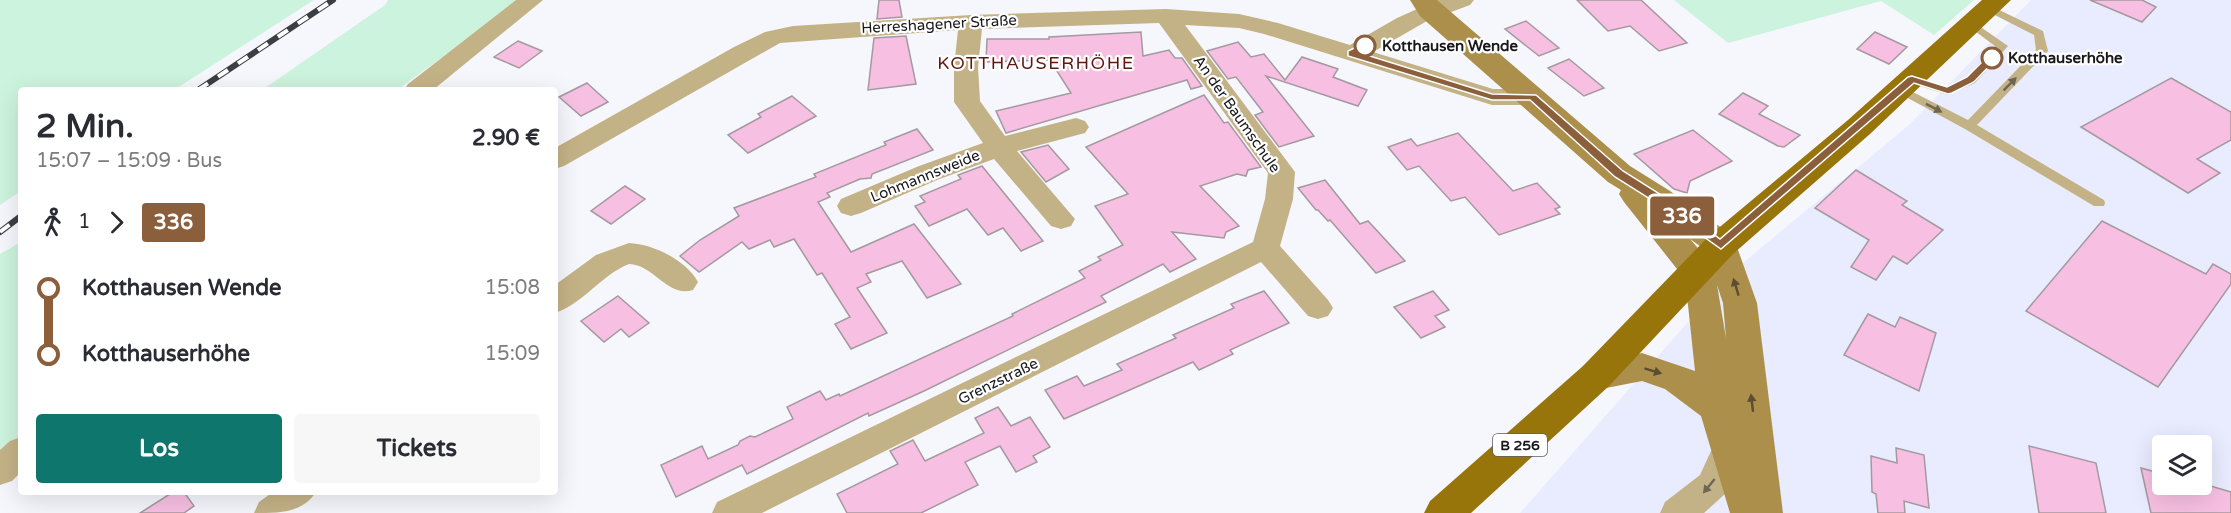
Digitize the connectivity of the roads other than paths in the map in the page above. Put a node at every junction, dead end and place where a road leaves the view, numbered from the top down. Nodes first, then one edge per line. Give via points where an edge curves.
1 (531, 0) edge
2 (1462, 0) edge
3 (1426, 5) edge
4 (1987, 11) edge
5 (1166, 16) junction
6 (971, 22) junction
7 (1352, 54) junction
8 (1906, 85) junction
9 (421, 87) edge
10 (1532, 97) junction
11 (1969, 126) junction
12 (1076, 127) dead end
13 (999, 147) junction
14 (558, 158) edge
15 (1619, 174) junction
16 (2099, 203) dead end
17 (851, 206) dead end
18 (1061, 219) dead end
19 (1721, 245) junction
20 (1265, 248) junction
21 (1696, 270) junction
22 (683, 282) dead end
23 (1670, 298) junction
24 (558, 300) edge
25 (1705, 305) junction
26 (1318, 308) dead end
27 (1742, 330) junction
28 (1596, 376) junction
29 (1717, 407) junction
30 (1728, 448) junction
31 (18, 454) edge
32 (0, 471) edge
33 (295, 495) edge
34 (271, 513) edge
35 (729, 513) edge
36 (1444, 513) edge
37 (1677, 513) edge
38 (1750, 513) edge
39 (1763, 513) edge

1 - 9 street
2 - 3 street
3 - 7 street
3 - 10 street
4 - 8 main road, B 256
4 - 8 lane via 2002,46 1971,80 1948,91
11 -> 4 lane via 2042,51 2039,33
5 - 6 street, Herreshagener Straße
5 - 7 street, Herreshagener Straße via 1239,21
5 - 20 street, An der Baumschule via 1281,172 1279,199
6 - 13 street, Lohmannsweide via 967,102
6 - 14 street, Herreshagener Straße via 831,29 773,37
7 - 10 street, Herreshagener Straße via 1492,97
8 -> 11 lane
8 - 19 main road, B 256
10 - 15 street
11 - 16 lane
12 - 13 street, Lohmannsweide
13 - 17 street, Lohmannsweide
13 - 18 street, Lohmannsweide
15 - 19 street
15 - 21 street
19 - 21 main road, B 256
27 -> 19 street via 1740,303
20 - 26 street
20 - 35 street, Grenzstraße
21 - 23 main road, B 256
21 - 25 street
22 - 24 street via 649,258 636,253 621,254
23 - 25 street
23 - 28 main road, B 256
25 - 27 street
25 - 29 street
39 -> 27 street
28 -> 29 street via 1642,368 1677,378
28 - 36 main road, B 256
29 - 30 street
30 -> 37 street via 1713,484
30 - 38 street
31 - 32 street
33 - 34 street

